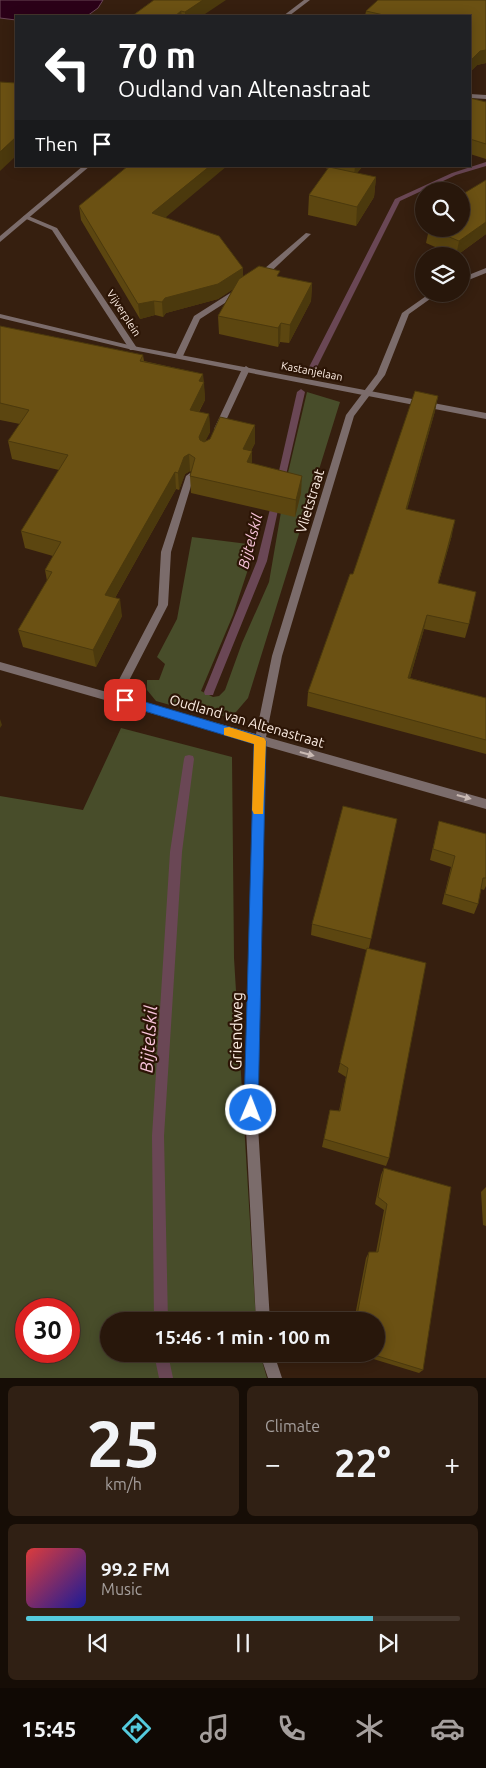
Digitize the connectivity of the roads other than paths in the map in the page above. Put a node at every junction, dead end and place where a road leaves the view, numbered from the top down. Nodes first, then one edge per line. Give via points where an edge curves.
1 (307, 0) edge
2 (287, 15) edge
3 (471, 96) edge
4 (486, 97) edge
5 (86, 167) edge
6 (26, 217) junction
7 (308, 234) dead end
8 (0, 240) edge
9 (486, 270) edge
10 (470, 277) edge
11 (251, 284) edge
12 (243, 289) edge
13 (422, 302) edge
14 (0, 316) edge
15 (133, 348) junction
16 (179, 356) junction
17 (246, 369) junction
18 (367, 393) junction
19 (486, 416) edge
20 (214, 438) edge
21 (190, 476) edge
22 (0, 666) edge
23 (115, 697) junction
24 (260, 741) junction
25 (486, 804) edge
26 (263, 1312) edge
27 (270, 1362) edge
28 (275, 1378) edge

1 - 2 street
3 - 4 street
5 - 6 street
6 - 8 street
6 - 15 street, Vijverplein via 56,229
7 - 11 street
9 - 10 street
12 - 16 street via 197,318
13 - 18 street, Vlietstraat via 406,313 381,376
14 - 15 street, Vijverplein
15 - 16 street, Kastanjelaan
16 - 17 street, Kastanjelaan
17 - 18 street, Kastanjelaan
17 - 20 street
18 - 19 street, Kastanjelaan
18 - 24 street, Vlietstraat via 347,424 277,656
21 - 23 street via 166,552 162,605
22 - 23 street, Oudland van Altenastraat
23 - 24 street, Oudland van Altenastraat
24 -> 25 street, Oudland van Altenastraat
24 - 26 street, Griendweg via 251,1110
27 - 28 street

